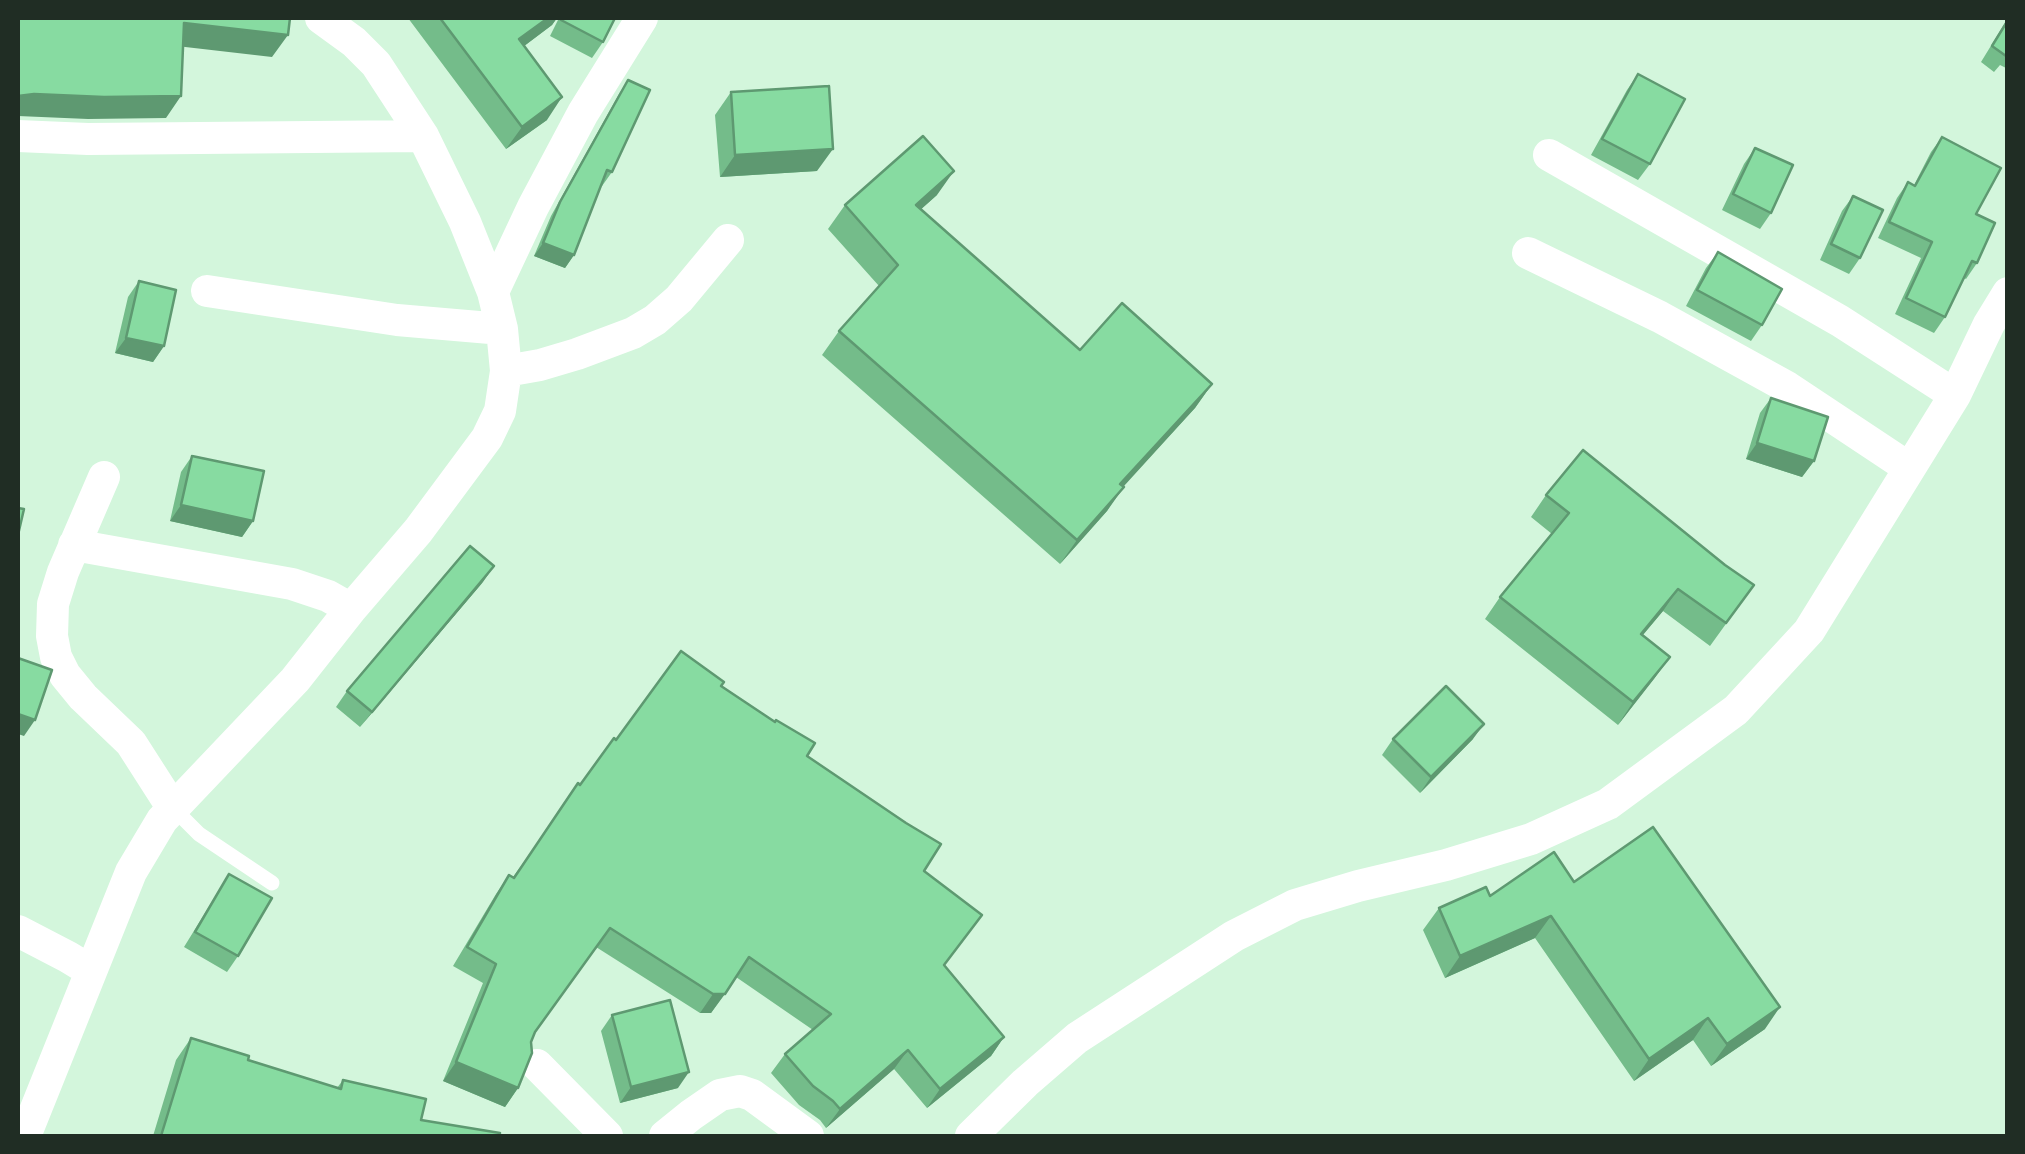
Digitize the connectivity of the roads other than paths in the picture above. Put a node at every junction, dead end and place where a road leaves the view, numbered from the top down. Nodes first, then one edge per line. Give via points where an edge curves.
1 (321, 18) edge
2 (642, 18) edge
3 (18, 136) edge
4 (423, 136) junction
5 (1549, 155) dead end
6 (728, 240) dead end
7 (1528, 253) dead end
8 (207, 291) dead end
9 (494, 292) junction
10 (2008, 293) edge
11 (502, 329) junction
12 (506, 371) junction
13 (1955, 395) junction
14 (1909, 468) junction
15 (104, 477) dead end
16 (74, 545) junction
17 (351, 608) junction
18 (172, 807) junction
19 (272, 884) dead end
20 (18, 931) edge
21 (91, 972) junction
22 (537, 1065) dead end
23 (25, 1136) edge
24 (608, 1136) edge
25 (665, 1136) edge
26 (808, 1136) edge
27 (972, 1136) edge

1 - 4 street via 376,64
2 - 9 street via 583,113
3 - 4 street
4 - 9 street
5 - 13 street via 1840,321
6 - 12 street via 679,299 633,333
7 - 14 street via 1787,387
8 - 11 street
9 - 11 street
10 - 13 street
11 - 12 street
12 - 17 street via 488,438
13 - 14 street
14 - 27 street via 1809,632 1736,710 1608,804 1531,839 1295,905 1234,936 1077,1038
15 - 16 street
16 - 17 street via 292,584
16 - 18 street via 53,604 56,657 64,675 130,743
17 - 18 street via 295,680
18 - 19 lane
18 - 21 street via 132,872
20 - 21 street
21 - 23 street
22 - 24 street
25 - 26 street via 720,1095 740,1091

